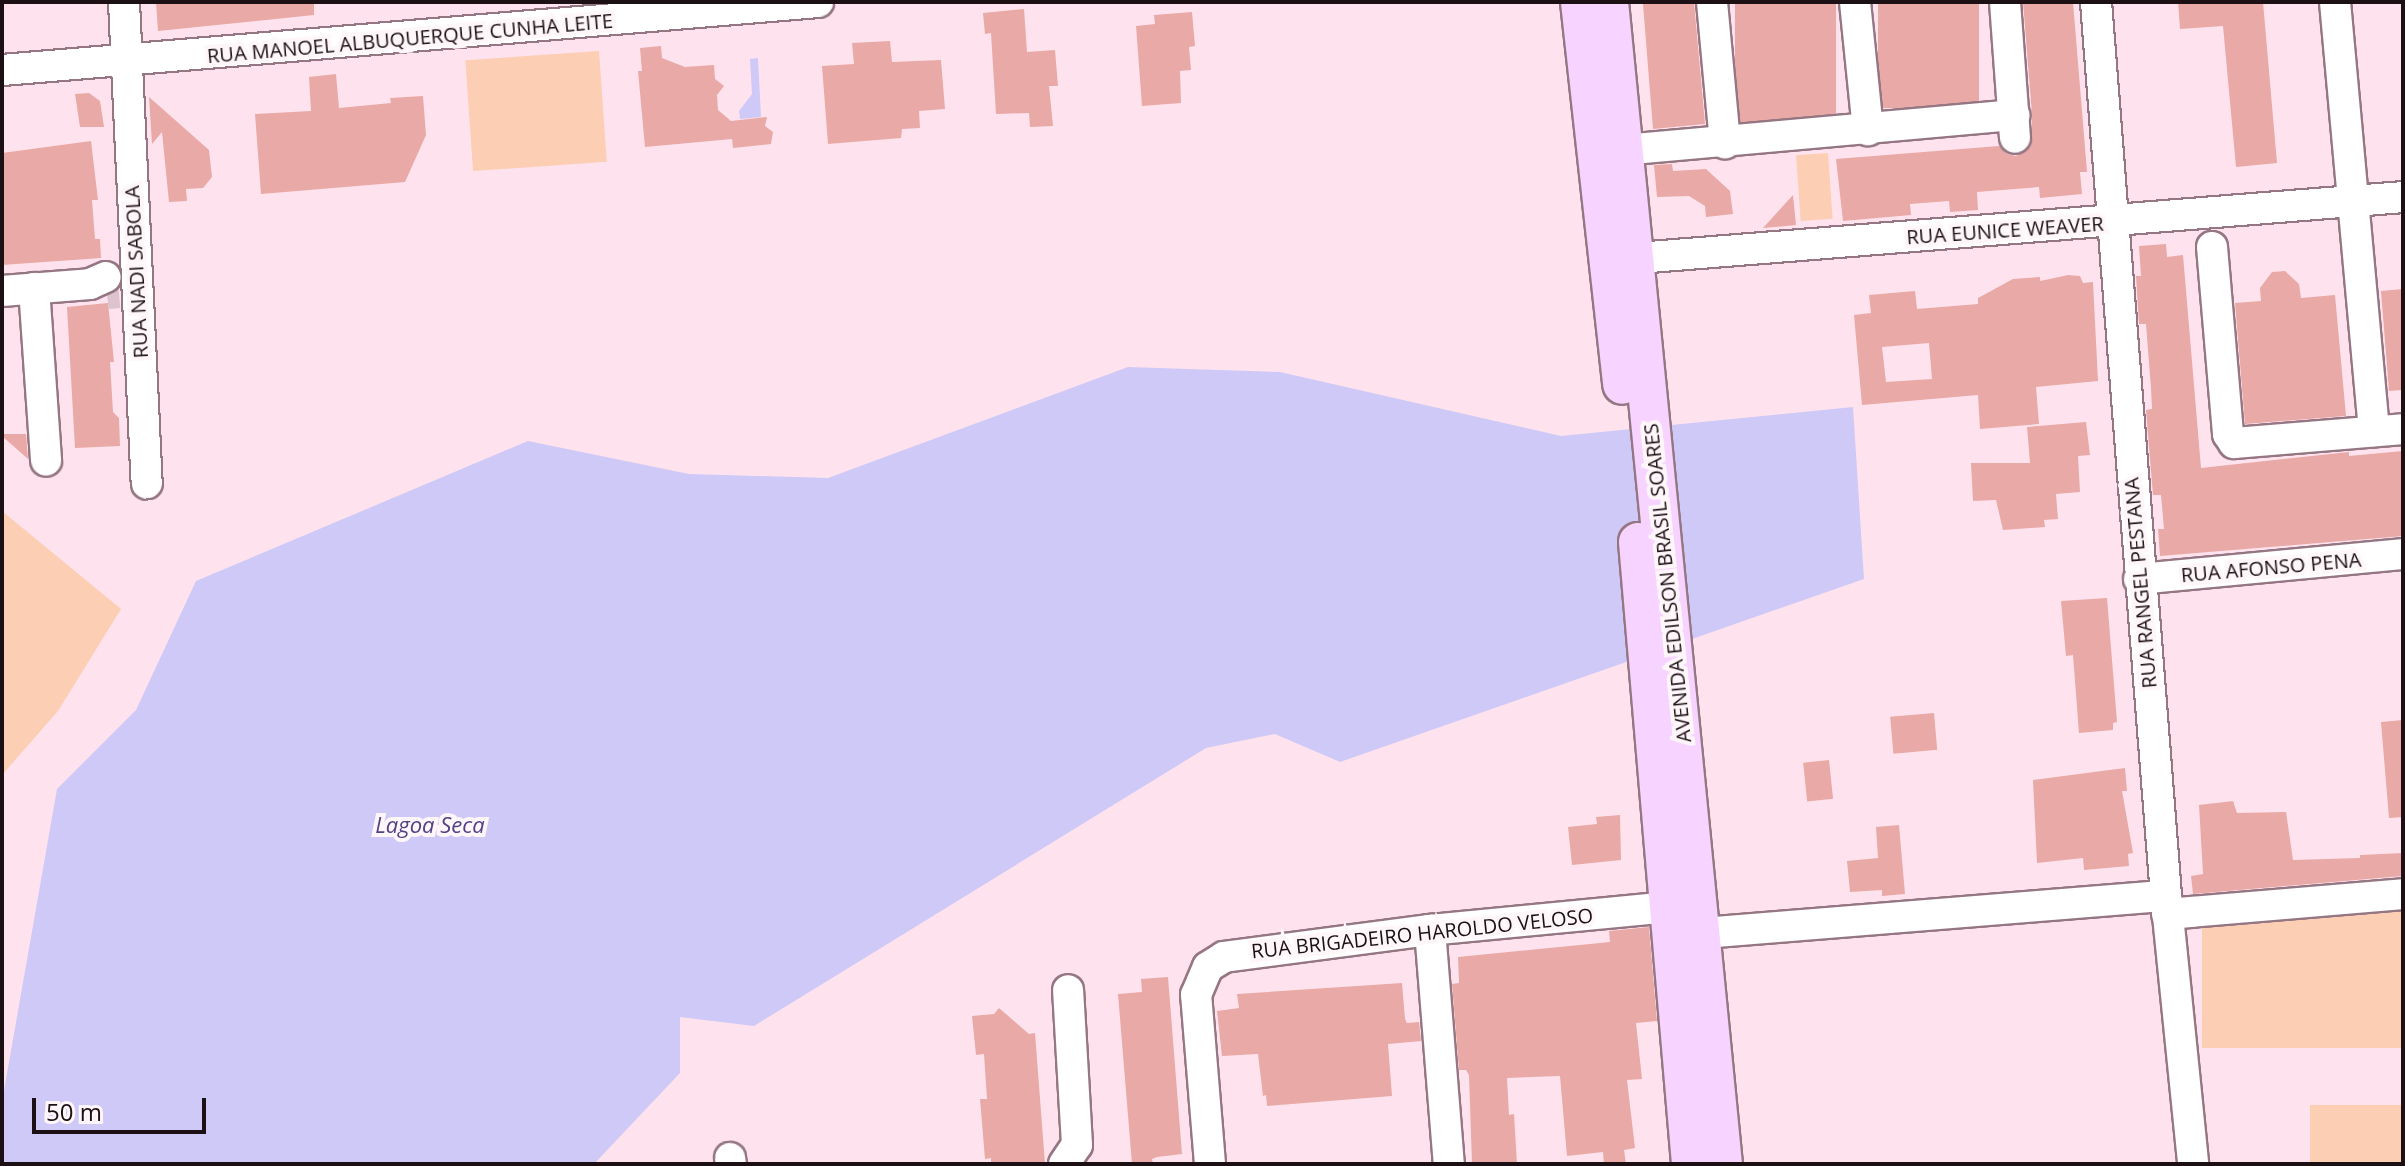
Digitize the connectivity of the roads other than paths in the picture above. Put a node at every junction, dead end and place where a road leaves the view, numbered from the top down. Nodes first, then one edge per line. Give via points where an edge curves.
1 (124, 2) edge
2 (818, 2) edge
3 (1580, 2) edge
4 (1609, 2) edge
5 (1712, 2) edge
6 (1855, 2) edge
7 (2005, 2) edge
8 (2096, 2) edge
9 (2335, 2) edge
10 (603, 12) edge
11 (127, 60) junction
12 (2, 70) edge
13 (1868, 130) junction
14 (1612, 133) junction
15 (1725, 143) junction
16 (2403, 197) edge
17 (2353, 203) junction
18 (2112, 222) junction
19 (2212, 247) dead end
20 (1620, 260) junction
21 (116, 285) junction
22 (34, 288) junction
23 (2, 291) edge
24 (2388, 430) edge
25 (46, 461) dead end
26 (147, 483) dead end
27 (2403, 554) edge
28 (2139, 579) junction
29 (1662, 652) junction
30 (2403, 894) edge
31 (2166, 905) junction
32 (1670, 907) junction
33 (1430, 930) junction
34 (1703, 933) junction
35 (1068, 990) dead end
36 (1064, 1164) edge
37 (1210, 1164) edge
38 (1449, 1164) edge
39 (1691, 1164) edge
40 (1723, 1164) edge
41 (2193, 1164) edge

1 - 11 street, RUA NADI SABOLA
2 - 10 street, RUA MANOEL ALBUQUERQUE CUNHA LEITE
3 - 14 main road, AVENIDA EDILSON BRASIL SOARES
4 - 14 main road, AVENIDA EDILSON BRASIL SOARES
5 - 15 street
6 - 13 street
7 - 13 street via 2014,126
8 - 18 street, RUA RANGEL PESTANA
9 - 17 street
10 - 11 street, RUA MANOEL ALBUQUERQUE CUNHA LEITE
11 - 12 street, RUA MANOEL ALBUQUERQUE CUNHA LEITE
11 - 21 street, RUA NADI SABOLA
13 - 15 street
14 - 15 street
14 - 20 main road, AVENIDA EDILSON BRASIL SOARES
16 - 17 street, RUA EUNICE WEAVER
17 - 18 street, RUA EUNICE WEAVER
17 - 24 street
18 - 20 street, RUA EUNICE WEAVER
18 - 28 street, RUA RANGEL PESTANA
19 - 24 street via 2228,434 2234,443
20 - 29 main road, AVENIDA EDILSON BRASIL SOARES
21 - 22 street
21 - 26 street, RUA NADI SABOLA
22 - 23 street
22 - 25 street
27 - 28 street, RUA AFONSO PENA
28 - 31 street, RUA RANGEL PESTANA
29 - 32 main road, AVENIDA EDILSON BRASIL SOARES
29 - 34 main road, AVENIDA EDILSON BRASIL SOARES
30 - 31 street
31 - 34 street
31 - 41 street, RUA RANGEL PESTANA
32 - 33 street, RUA BRIGADEIRO HAROLDO VELOSO
32 - 39 main road, AVENIDA EDILSON BRASIL SOARES
33 - 37 street, RUA BRIGADEIRO HAROLDO VELOSO via 1234,955 1208,967 1196,995
33 - 38 street
34 - 40 main road, AVENIDA EDILSON BRASIL SOARES
35 - 36 street via 1077,1145

